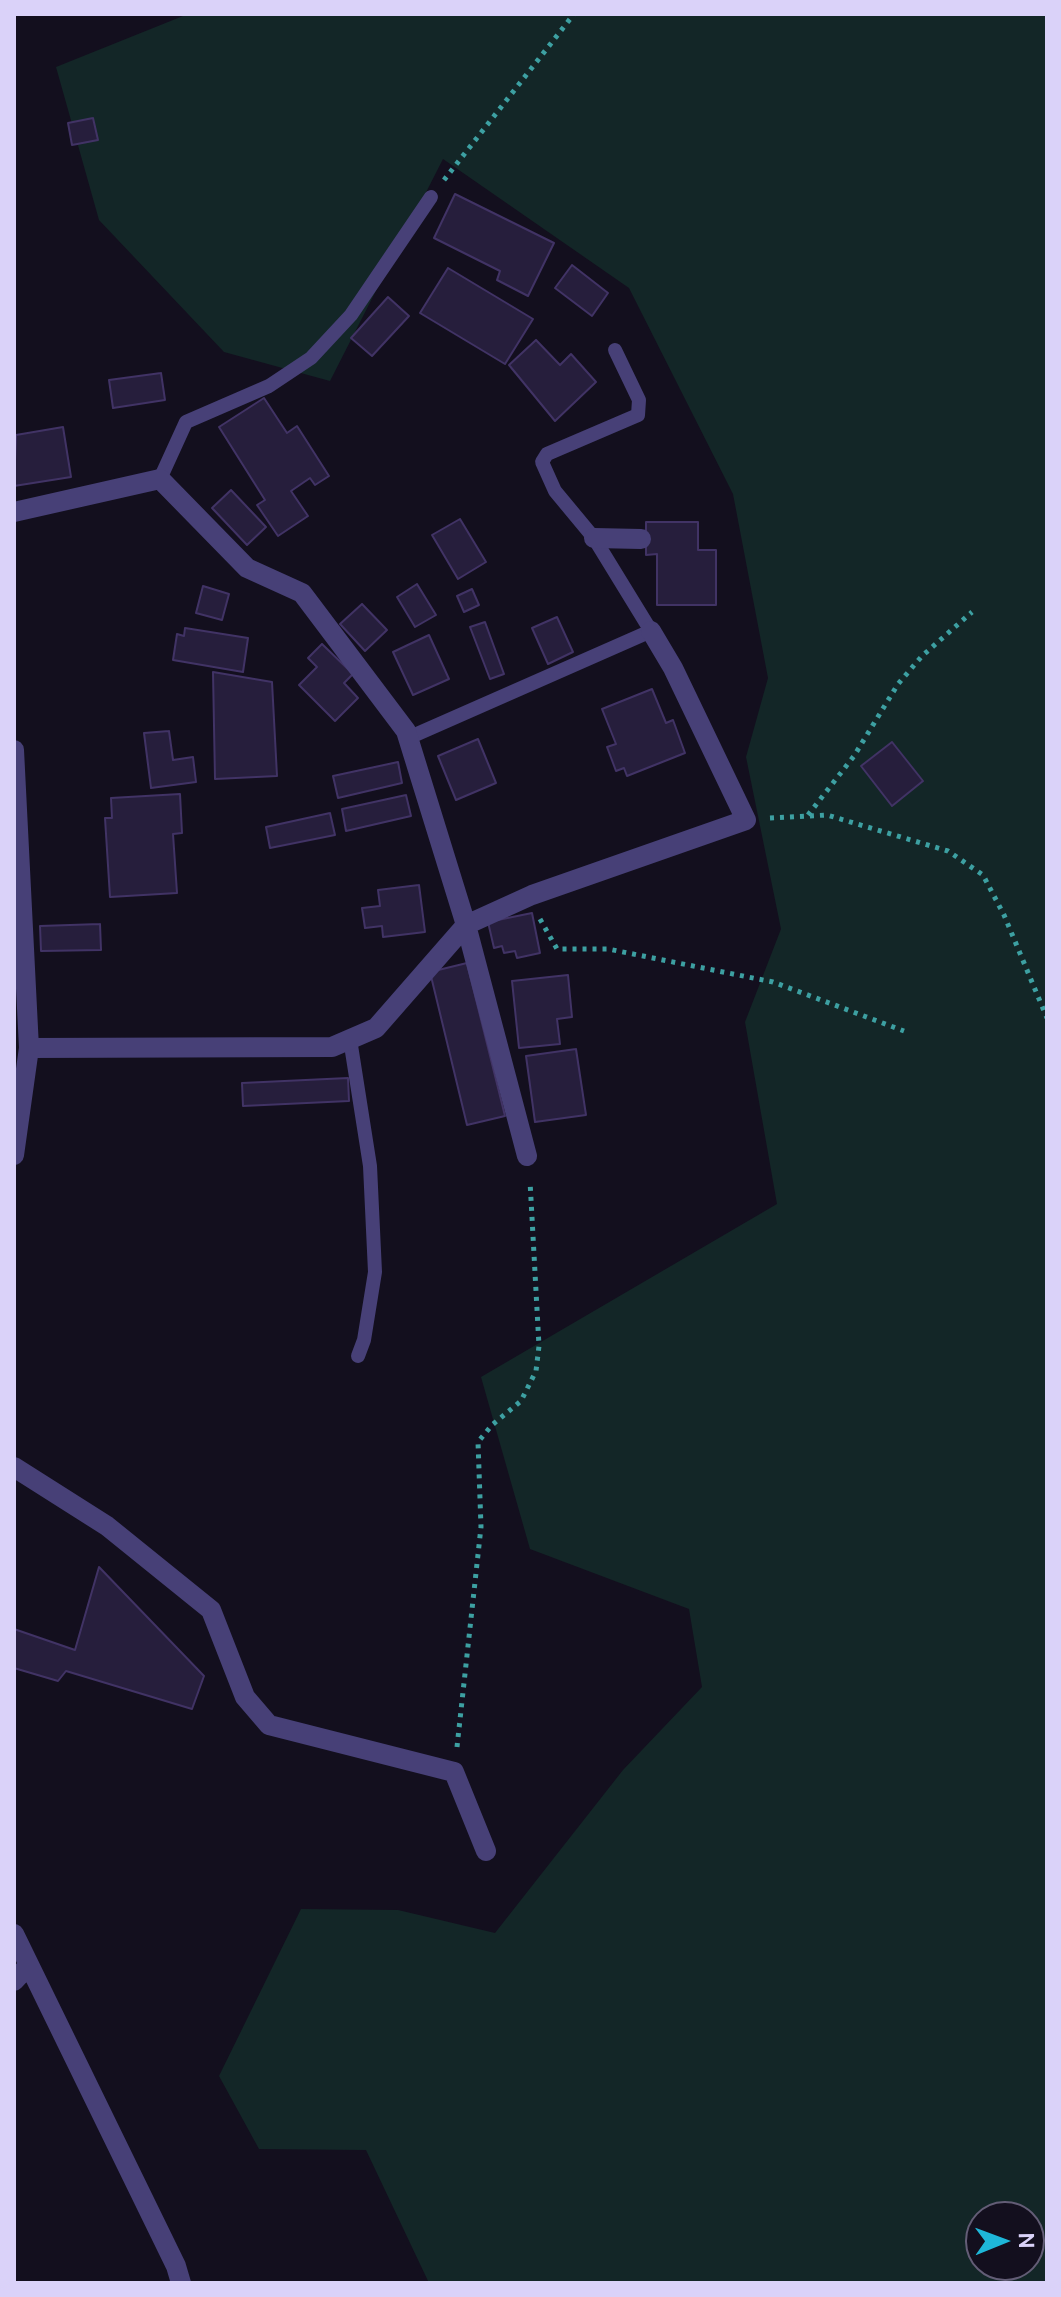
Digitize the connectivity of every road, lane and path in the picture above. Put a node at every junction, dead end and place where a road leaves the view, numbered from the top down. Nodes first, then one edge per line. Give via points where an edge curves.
1 (574, 14) edge
2 (431, 197) joint
3 (615, 350) dead end
4 (160, 479) junction
5 (14, 512) edge
6 (594, 538) junction
7 (641, 539) dead end
8 (972, 612) dead end
9 (651, 631) junction
10 (408, 738) junction
11 (14, 750) edge
12 (808, 815) junction
13 (746, 820) junction
14 (532, 895) junction
15 (466, 925) junction
16 (1047, 1018) edge
17 (904, 1031) dead end
18 (350, 1039) junction
19 (29, 1048) junction
20 (14, 1155) edge
21 (527, 1156) joint
22 (358, 1356) dead end
23 (14, 1467) edge
24 (454, 1772) junction
25 (486, 1851) dead end
26 (14, 1934) edge
27 (21, 1973) edge
28 (181, 2283) edge

1 - 2 path
2 - 4 lane via 351,315 311,358 269,386 186,422
3 - 6 lane via 639,400 638,415 547,454 542,462 555,491
4 - 5 street
4 - 10 street via 247,568 302,593
6 - 7 street
6 - 9 lane
8 - 12 path via 898,684 854,756
9 - 10 lane
9 - 13 street
10 - 15 street
11 - 19 street
12 - 13 path
12 - 16 path via 827,815 948,851 983,875
13 - 14 street
14 - 15 street
14 - 17 path via 557,949 608,949 773,982
15 - 18 street via 376,1028
15 - 21 street
18 - 19 street via 332,1047
18 - 22 lane via 370,1166 375,1272
19 - 20 street
21 - 24 path via 539,1346 536,1371 521,1401 478,1442 481,1527
23 - 24 street via 107,1526 211,1610 245,1697 269,1725
24 - 25 street
26 - 27 street
27 - 28 street

